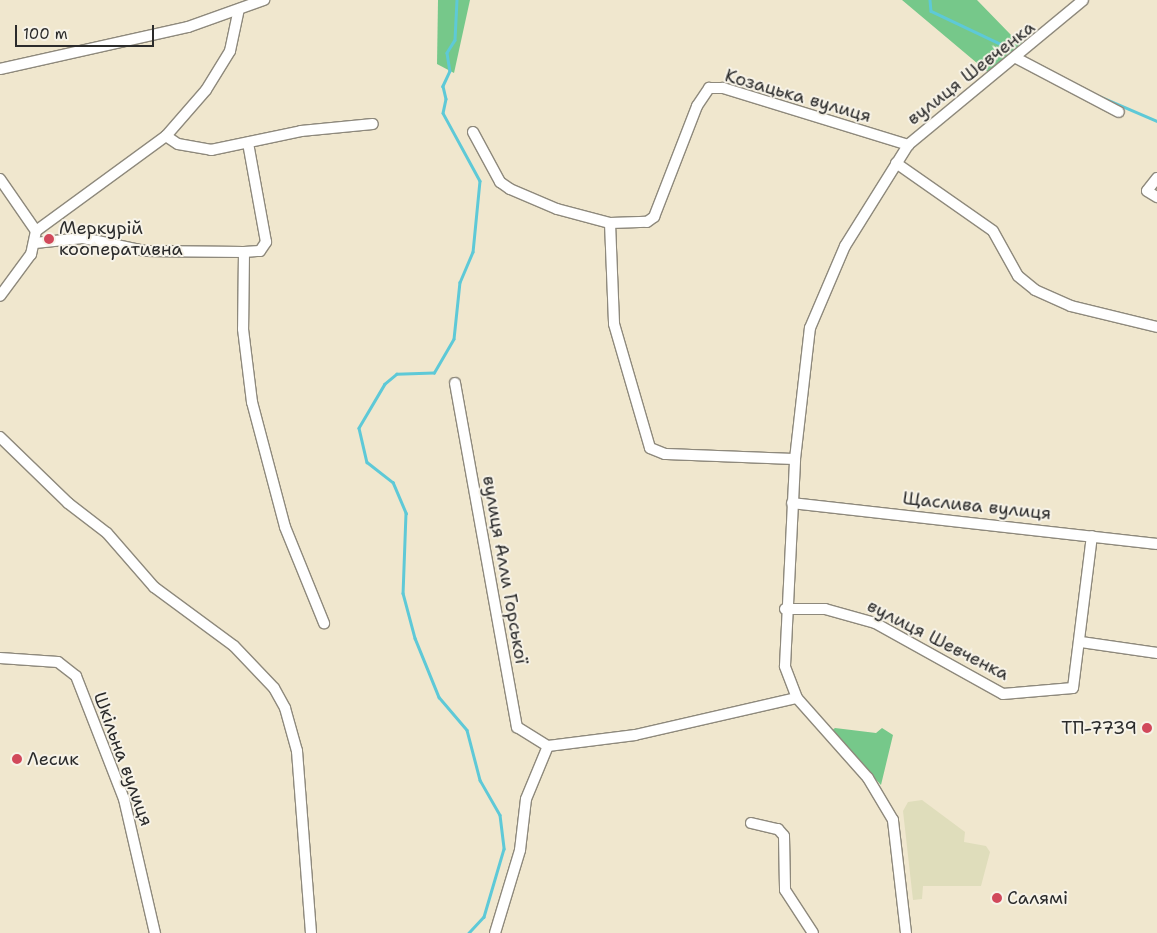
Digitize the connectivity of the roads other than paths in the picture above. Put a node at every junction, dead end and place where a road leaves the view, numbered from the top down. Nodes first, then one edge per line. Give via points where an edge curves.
1 (264, 0) edge
2 (1083, 0) edge
3 (238, 12) junction
4 (1016, 58) junction
5 (0, 69) edge
6 (1119, 112) dead end
7 (373, 124) dead end
8 (473, 132) dead end
9 (166, 136) junction
10 (248, 143) junction
11 (908, 145) junction
12 (896, 163) junction
13 (1157, 178) edge
14 (0, 179) edge
15 (1157, 197) edge
16 (610, 223) junction
17 (36, 231) junction
18 (36, 243) junction
19 (244, 252) junction
20 (0, 296) edge
21 (1157, 327) edge
22 (454, 383) dead end
23 (0, 437) edge
24 (795, 459) junction
25 (792, 503) junction
26 (1092, 536) junction
27 (1157, 544) edge
28 (785, 609) junction
29 (324, 622) dead end
30 (1081, 642) junction
31 (1157, 653) edge
32 (0, 658) edge
33 (797, 698) junction
34 (548, 746) junction
35 (751, 823) dead end
36 (155, 933) edge
37 (311, 933) edge
38 (495, 933) edge
39 (813, 933) edge
40 (906, 933) edge

1 - 3 street
2 - 4 street, вулиця Шевченка
3 - 5 street
3 - 9 street via 230,51 206,90
4 - 6 street
4 - 11 street, вулиця Шевченка via 926,125
7 - 10 street via 301,131
8 - 16 street, Козацька вулиця via 500,182 510,189 557,210
9 - 10 street via 194,148
9 - 17 street
10 - 19 street via 266,242 260,251
11 - 12 street, вулиця Шевченка
11 - 16 street, Козацька вулиця via 723,88 709,88 697,106 654,217 647,222
12 - 21 street via 993,231 1018,276 1035,290 1071,306
12 - 24 street, вулиця Шевченка via 845,246 810,328
13 - 15 street via 1147,192
14 - 17 street
16 - 24 street via 614,324 650,448 664,454
17 - 18 street
18 - 19 street via 83,238 145,251
18 - 20 street via 24,267
19 - 29 street via 243,329 252,402 285,527
22 - 34 street, вулиця Алли Горської via 518,727
23 - 37 street via 68,503 107,532 154,588 234,646 274,688 285,708 297,751
24 - 25 street, вулиця Шевченка
25 - 26 street, Щаслива вулиця
25 - 28 street, вулиця Шевченка
26 - 27 street, Щаслива вулиця
26 - 30 street, вулиця Шевченка
28 - 30 street, вулиця Шевченка via 825,610 875,623 1003,694 1073,688
28 - 33 street, вулиця Шевченка via 785,666
30 - 31 street
32 - 36 street, Шкільна вулиця via 58,662 76,676 124,799
33 - 34 street via 634,735
33 - 40 street, вулиця Шевченка via 868,778 893,820
34 - 38 street via 526,799 520,850
35 - 39 street via 778,829 784,836 785,890

